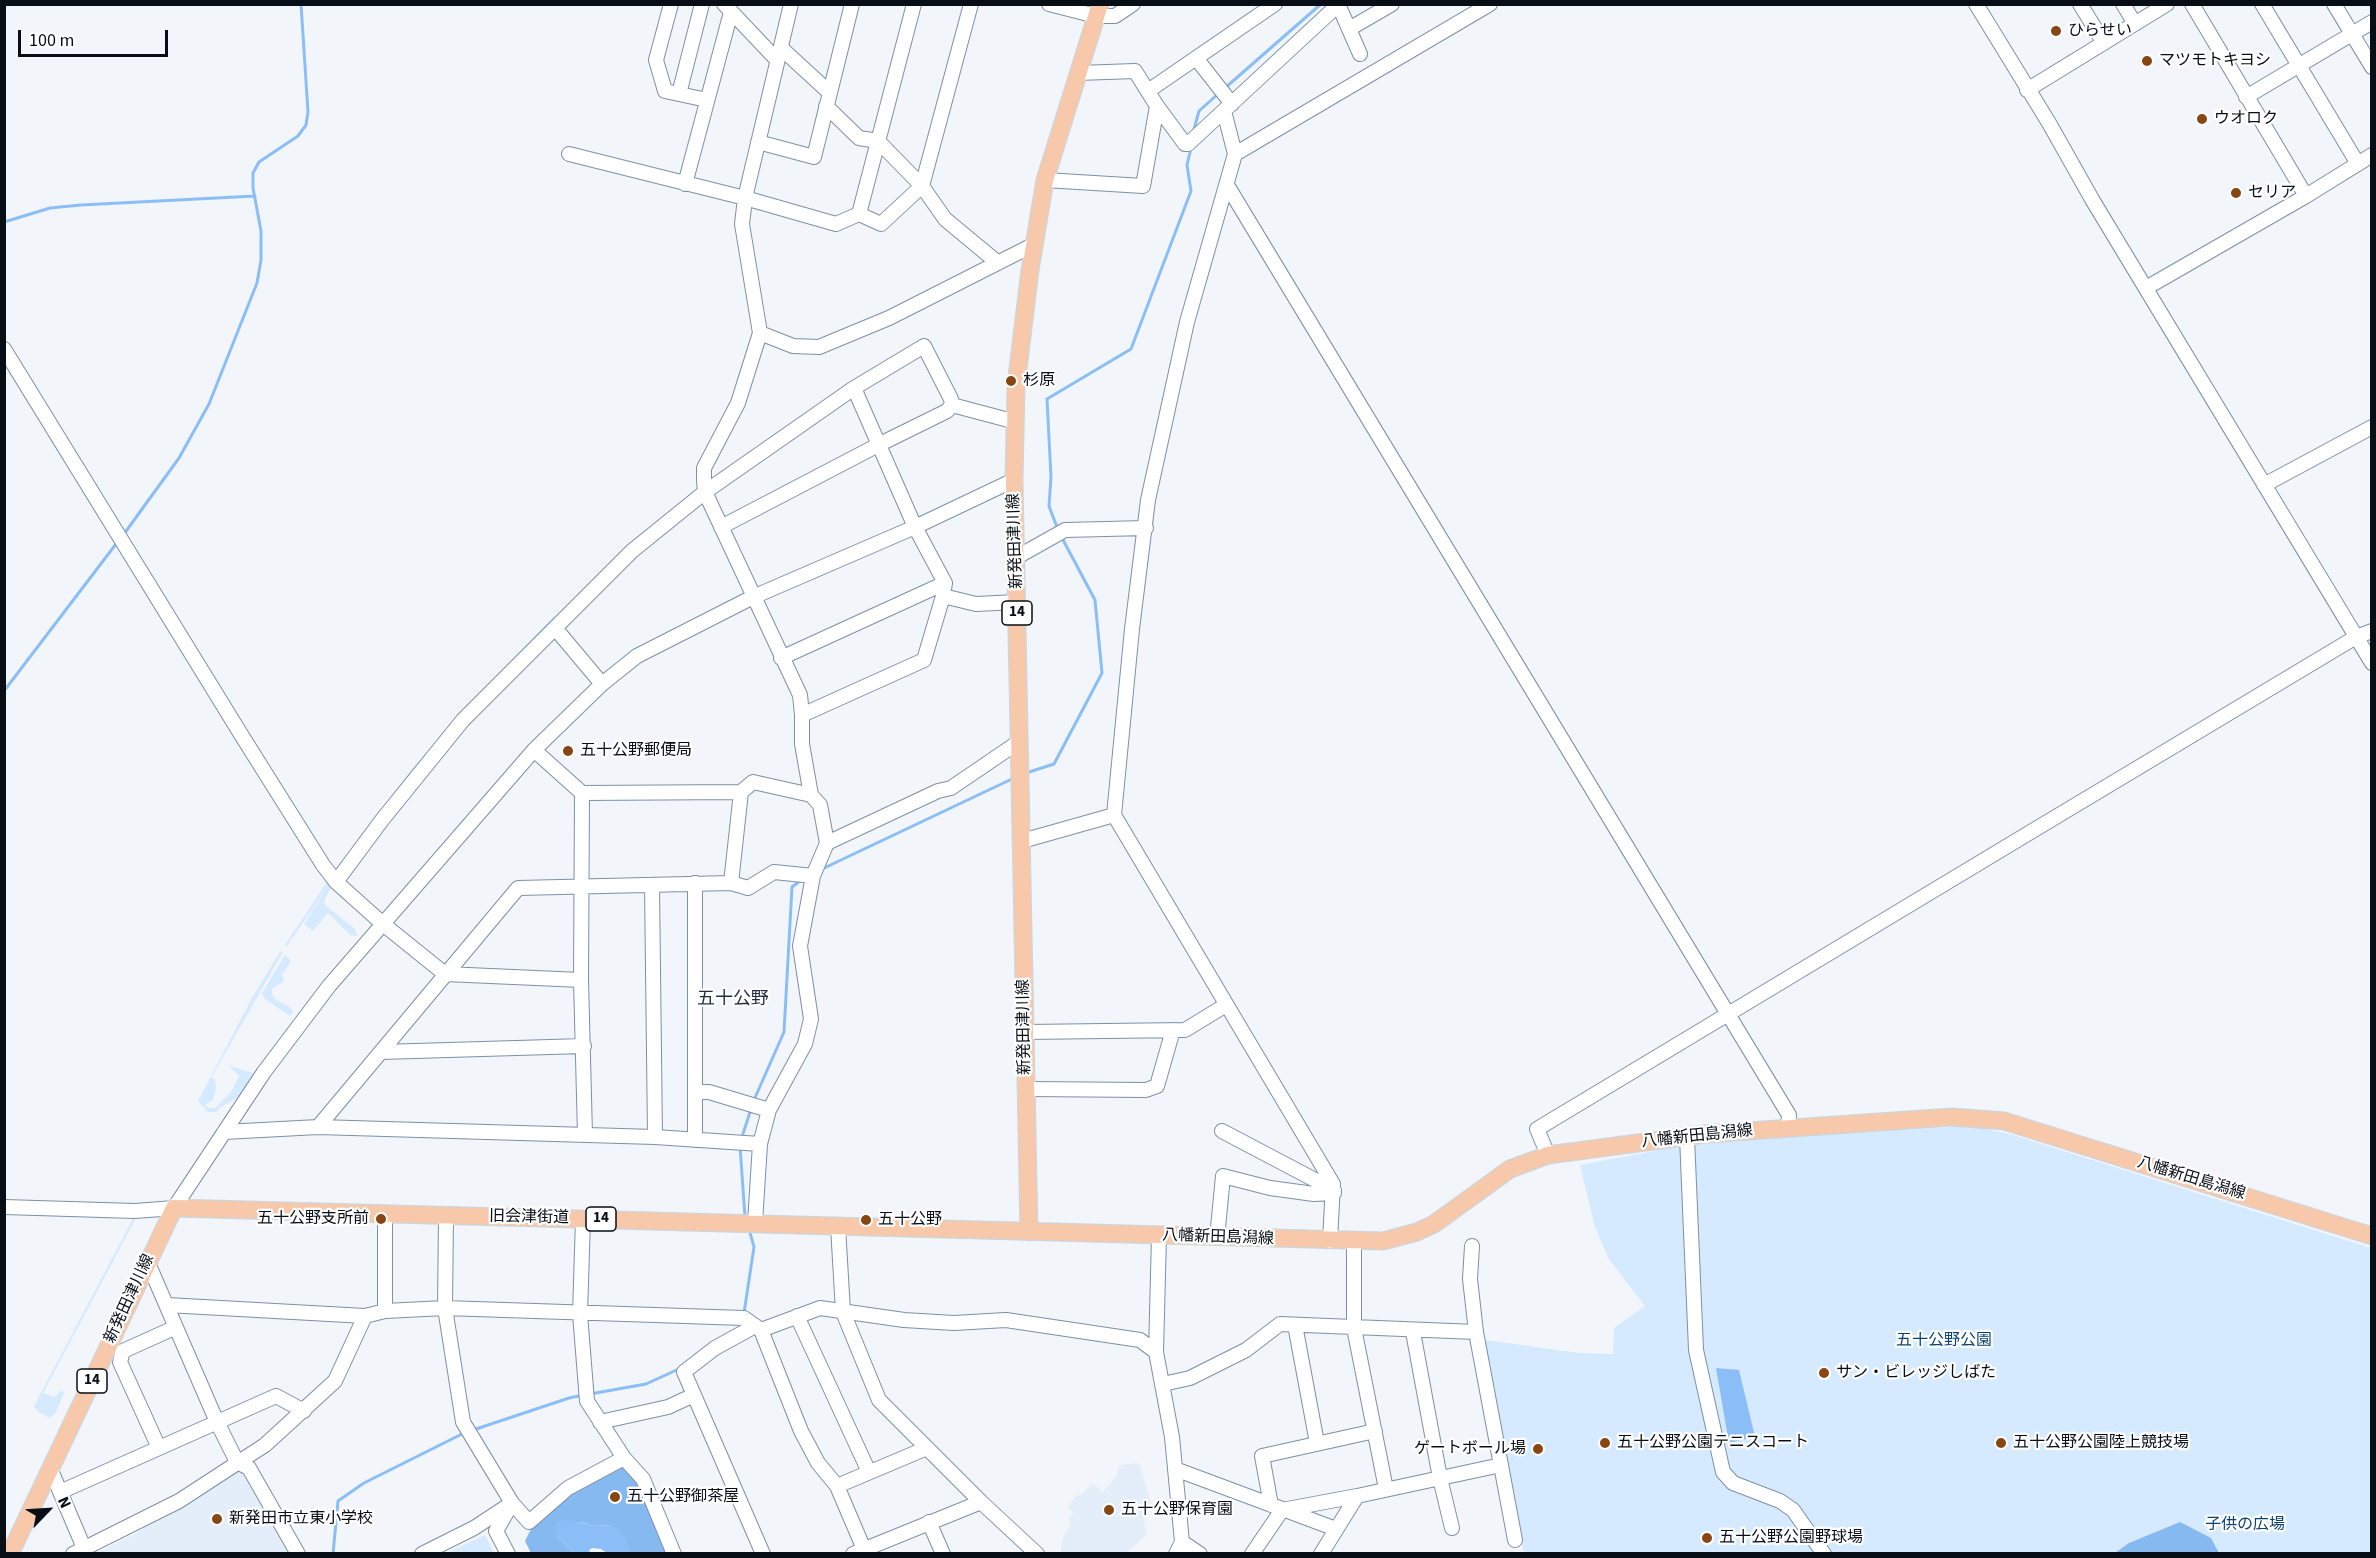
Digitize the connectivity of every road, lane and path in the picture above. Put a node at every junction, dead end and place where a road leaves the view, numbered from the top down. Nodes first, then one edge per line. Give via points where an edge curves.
1 (671, 4) edge
2 (702, 4) edge
3 (791, 4) edge
4 (852, 4) edge
5 (914, 4) edge
6 (971, 4) edge
7 (1049, 4) edge
8 (1133, 4) edge
9 (1275, 4) edge
10 (1392, 4) edge
11 (1490, 4) edge
12 (1976, 4) edge
13 (2080, 4) edge
14 (2123, 4) edge
15 (2167, 4) edge
16 (2192, 4) edge
17 (2262, 4) edge
18 (2334, 4) edge
19 (1339, 5) edge
20 (728, 8) edge
21 (1098, 10) edge
22 (2372, 22) edge
23 (2135, 24) junction
24 (1349, 29) junction
25 (2351, 34) junction
26 (2104, 43) junction
27 (779, 54) junction
28 (1360, 54) dead end
29 (1196, 58) junction
30 (2299, 65) junction
31 (2372, 67) edge
32 (1078, 73) junction
33 (2027, 90) junction
34 (1148, 91) junction
35 (679, 94) junction
36 (2246, 97) junction
37 (707, 100) junction
38 (828, 100) junction
39 (1157, 106) junction
40 (1228, 107) junction
41 (878, 141) junction
42 (758, 142) junction
43 (569, 154) dead end
44 (1235, 154) junction
45 (2372, 155) edge
46 (2358, 164) junction
47 (1045, 180) junction
48 (685, 184) junction
49 (1227, 185) junction
50 (922, 186) junction
51 (2306, 196) junction
52 (745, 198) junction
53 (859, 214) junction
54 (1035, 244) junction
55 (998, 262) junction
56 (2146, 288) junction
57 (760, 333) junction
58 (4, 349) edge
59 (855, 388) junction
60 (952, 405) junction
61 (1016, 422) junction
62 (2372, 427) edge
63 (880, 444) junction
64 (1014, 480) junction
65 (2264, 485) junction
66 (705, 492) junction
67 (721, 527) junction
68 (915, 527) junction
69 (1146, 528) junction
70 (1017, 557) junction
71 (944, 589) junction
72 (753, 597) junction
73 (1017, 602) junction
74 (555, 627) junction
75 (2372, 631) edge
76 (2356, 637) junction
77 (781, 658) junction
78 (2372, 663) edge
79 (602, 684) junction
80 (802, 715) junction
81 (1020, 741) junction
82 (534, 750) junction
83 (741, 792) junction
84 (582, 793) junction
85 (811, 795) junction
86 (1114, 815) junction
87 (1022, 841) junction
88 (826, 843) junction
89 (813, 876) junction
90 (336, 882) junction
91 (695, 883) junction
92 (731, 883) junction
93 (582, 885) junction
94 (652, 885) junction
95 (383, 924) junction
96 (445, 974) junction
97 (581, 980) junction
98 (1226, 1005) junction
99 (1726, 1014) junction
100 (1173, 1030) junction
101 (1026, 1032) junction
102 (584, 1046) junction
103 (381, 1052) junction
104 (1027, 1089) junction
105 (695, 1092) junction
106 (769, 1110) junction
107 (318, 1127) junction
108 (1788, 1127) junction
109 (1222, 1131) dead end
110 (224, 1132) junction
111 (585, 1135) junction
112 (655, 1137) junction
113 (1687, 1137) junction
114 (695, 1140) junction
115 (760, 1144) junction
116 (1548, 1155) junction
117 (1334, 1192) junction
118 (4, 1207) edge
119 (174, 1208) junction
120 (385, 1214) junction
121 (446, 1216) junction
122 (583, 1219) junction
123 (755, 1223) junction
124 (838, 1226) junction
125 (1029, 1232) junction
126 (1159, 1236) junction
127 (2372, 1236) edge
128 (1217, 1238) junction
129 (1330, 1241) junction
130 (1354, 1242) junction
131 (1472, 1246) dead end
132 (148, 1263) junction
133 (167, 1305) junction
134 (445, 1308) junction
135 (385, 1311) junction
136 (843, 1312) junction
137 (580, 1314) junction
138 (364, 1316) junction
139 (797, 1316) junction
140 (1294, 1325) junction
141 (174, 1328) junction
142 (758, 1328) junction
143 (1354, 1328) junction
144 (1413, 1332) junction
145 (1476, 1332) junction
146 (111, 1341) junction
147 (1156, 1352) junction
148 (120, 1362) junction
149 (1163, 1384) junction
150 (694, 1395) junction
151 (304, 1411) junction
152 (217, 1422) junction
153 (600, 1422) junction
154 (1375, 1431) junction
155 (1317, 1443) junction
156 (159, 1448) junction
157 (927, 1448) junction
158 (624, 1458) junction
159 (237, 1462) junction
160 (1501, 1465) junction
161 (50, 1468) junction
162 (1174, 1469) junction
163 (869, 1472) junction
164 (1440, 1478) junction
165 (837, 1486) junction
166 (1386, 1490) junction
167 (60, 1492) junction
168 (1357, 1496) junction
169 (981, 1502) junction
170 (512, 1503) junction
171 (1277, 1508) junction
172 (929, 1522) junction
173 (1452, 1528) dead end
174 (1336, 1529) junction
175 (1515, 1540) dead end
176 (1179, 1548) edge
177 (79, 1551) edge
178 (861, 1552) edge
179 (1037, 1553) edge
180 (10, 1554) edge
181 (298, 1554) edge
182 (422, 1554) edge
183 (508, 1554) edge
184 (674, 1554) edge
185 (763, 1554) edge
186 (943, 1554) edge
187 (1200, 1554) edge
188 (1252, 1554) edge
189 (1321, 1554) edge
190 (1824, 1554) edge

1 - 35 street via 656,60 665,91
2 - 35 street
3 - 27 street
4 - 38 street
5 - 41 street
6 - 50 street
7 - 21 street
8 - 21 street via 1115,16
9 - 29 street
10 - 24 street
11 - 44 street
12 - 33 street
13 - 26 street
14 - 23 street
15 - 23 street
16 - 36 street
17 - 30 street
18 - 25 street
19 - 24 street
19 - 40 street
20 - 27 street
20 - 37 street
21 - 32 main road, 新発田津川線 / 14
22 - 25 street
23 - 26 street
24 - 28 street
25 - 30 street
25 - 31 street
26 - 33 street
27 - 38 street
27 - 42 street
29 - 34 street
29 - 40 street
30 - 36 street
30 - 46 street
32 - 34 street via 1135,71
32 - 47 main road, 新発田津川線 / 14
33 - 56 street
34 - 39 street
35 - 37 street
36 - 51 street
37 - 48 street
38 - 41 street via 859,138
38 - 42 street via 814,157
39 - 40 street via 1185,144
39 - 47 street via 1143,186
40 - 44 street
41 - 50 street
41 - 53 street
42 - 52 street
43 - 48 street
44 - 49 street
45 - 46 street
46 - 51 street
47 - 54 main road, 新発田津川線 / 14
48 - 52 street
49 - 69 street via 1188,322 1148,500
49 - 99 street
50 - 53 street via 881,224
50 - 55 street via 945,219
51 - 56 street
52 - 53 street via 836,224
52 - 57 street via 742,224
54 - 55 street
54 - 61 main road, 新発田津川線 / 14 via 1019,346
55 - 57 street via 889,318 819,346 793,346
56 - 65 street
57 - 66 street via 738,403 704,468
58 - 90 street
59 - 60 street via 924,346
59 - 63 street
59 - 66 street
60 - 61 street
60 - 63 street
61 - 64 main road, 新発田津川線 / 14
62 - 65 street
63 - 67 street
63 - 68 street
64 - 68 street
64 - 70 main road, 新発田津川線 / 14
65 - 76 street
66 - 67 street
66 - 74 street via 632,551
67 - 72 street
68 - 71 street
68 - 72 street
69 - 70 street via 1065,531
69 - 86 street
70 - 73 main road, 新発田津川線 / 14
71 - 73 street via 976,604
71 - 77 street
71 - 80 street via 924,660
72 - 77 street
72 - 79 street via 637,656
73 - 81 main road, 新発田津川線 / 14
74 - 79 street
74 - 90 street via 464,720
75 - 76 street
76 - 78 street
76 - 99 street
77 - 80 street via 800,695
79 - 82 street
80 - 85 street via 802,744
81 - 87 main road, 新発田津川線 / 14
81 - 88 street via 951,788
82 - 84 street
82 - 95 street
83 - 84 street
83 - 85 street via 753,782
83 - 92 street
84 - 93 street
85 - 88 street via 820,805
86 - 87 street
86 - 98 street
87 - 101 main road, 新発田津川線 / 14
88 - 89 street
89 - 92 street via 774,872 748,888
89 - 106 street via 800,946 811,1019 805,1044
90 - 95 street
91 - 92 street
91 - 94 street
91 - 105 street
93 - 94 street
93 - 96 street via 518,888
93 - 97 street
94 - 112 street
95 - 96 street
95 - 110 street via 329,986
96 - 97 street
96 - 103 street
97 - 102 street
98 - 100 street via 1185,1030
98 - 117 street via 1333,1184
99 - 108 street via 1789,1115
99 - 116 street via 1538,1129
100 - 101 street
100 - 104 street via 1157,1086 1146,1090
101 - 104 main road, 新発田津川線 / 14
102 - 103 street
102 - 111 street
103 - 107 street
104 - 125 main road, 新発田津川線 / 14
105 - 106 street via 709,1092
105 - 114 street
106 - 115 street
107 - 110 street
107 - 111 street
108 - 113 main road, 八幡新田島潟線
108 - 127 main road, 八幡新田島潟線 via 1952,1117 2004,1121
109 - 117 street
110 - 119 street
111 - 112 street
112 - 114 street
113 - 116 main road, 八幡新田島潟線
113 - 190 street via 1696,1350 1723,1472 1733,1483 1793,1510
114 - 115 street
115 - 123 street
116 - 130 main road, 八幡新田島潟線 via 1510,1169 1417,1232 1383,1241
117 - 128 street via 1314,1194 1270,1188 1223,1176
117 - 129 street
118 - 119 street via 135,1211
119 - 120 main road, 旧会津街道 / 14
119 - 132 main road, 新発田津川線 / 14
120 - 121 main road, 旧会津街道 / 14
120 - 135 street
121 - 122 main road, 旧会津街道 / 14
121 - 134 street
122 - 123 main road, 旧会津街道 / 14
122 - 137 street
123 - 124 main road, 旧会津街道 / 14
124 - 125 main road, 旧会津街道 / 14
124 - 136 street
125 - 126 main road, 八幡新田島潟線
126 - 128 main road, 八幡新田島潟線
126 - 147 street
128 - 129 main road, 八幡新田島潟線
129 - 130 main road, 八幡新田島潟線
130 - 143 street
131 - 145 street via 1470,1279
132 - 133 street
132 - 146 main road, 新発田津川線 / 14
133 - 138 street
133 - 141 street
134 - 135 street
134 - 137 street
134 - 170 street via 463,1422
135 - 138 street
136 - 139 street via 820,1308
136 - 147 street via 954,1323 1006,1320 1140,1340
136 - 157 street via 879,1400
137 - 142 street via 744,1318
137 - 153 street via 587,1401
138 - 151 street via 335,1381
139 - 142 street
139 - 163 street
140 - 143 street
140 - 149 street via 1280,1324 1246,1350 1190,1378
140 - 155 street
141 - 148 street via 123,1351
141 - 152 street
142 - 150 street via 715,1348 684,1371
142 - 165 street via 801,1431 818,1463
143 - 144 street
143 - 154 street
144 - 145 street
144 - 164 street
145 - 160 street
146 - 148 street
146 - 161 main road, 新発田津川線 / 14
147 - 149 street
148 - 156 street
149 - 162 street
150 - 153 street via 668,1407
150 - 185 street
151 - 152 street via 276,1396
151 - 159 street via 265,1445
152 - 156 street
152 - 159 street
153 - 158 street
154 - 155 street
154 - 166 street
155 - 171 street via 1262,1456
156 - 167 street
157 - 163 street
157 - 169 street
158 - 170 street via 568,1488 530,1522
158 - 184 street via 643,1479
159 - 177 street via 179,1501
159 - 181 street via 249,1468
160 - 164 street
160 - 175 street
161 - 167 street
161 - 180 main road, 新発田津川線 / 14
162 - 171 street
162 - 176 street
163 - 165 street
164 - 166 street
164 - 173 street
165 - 178 street
166 - 168 street
167 - 177 street
168 - 171 street
168 - 174 street
169 - 172 street
169 - 179 street
170 - 182 street via 474,1528
170 - 183 street via 496,1531
171 - 174 street
171 - 188 street
172 - 178 street
172 - 186 street
174 - 189 street
176 - 187 street

